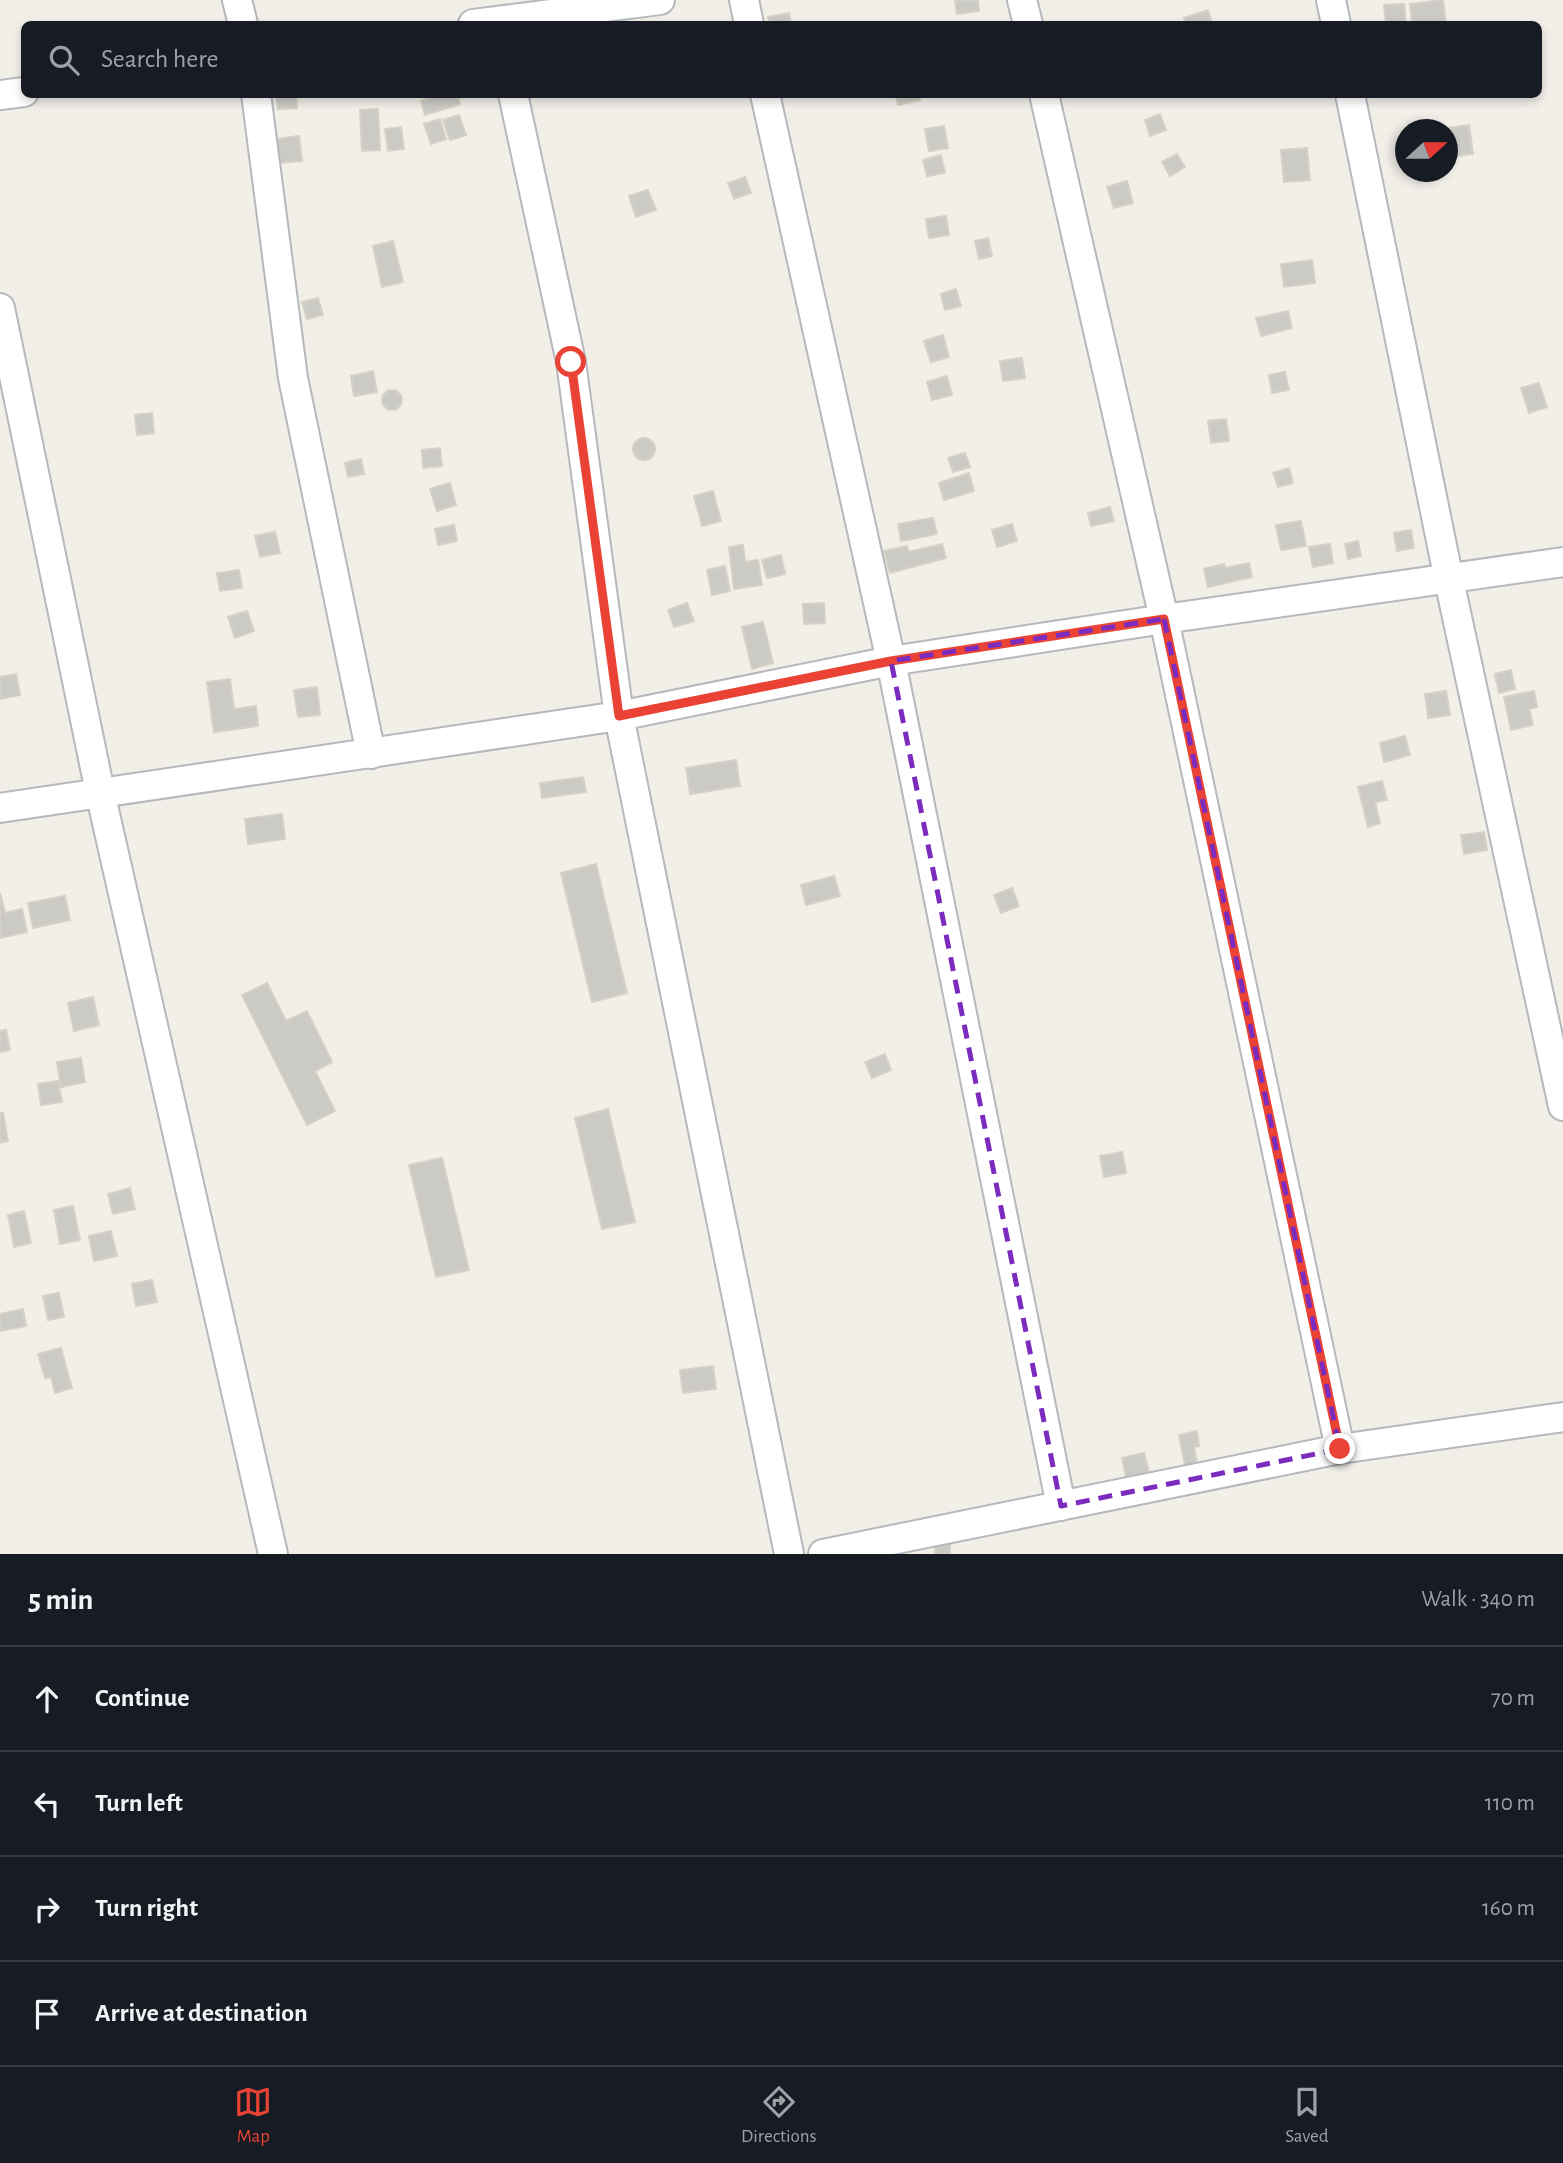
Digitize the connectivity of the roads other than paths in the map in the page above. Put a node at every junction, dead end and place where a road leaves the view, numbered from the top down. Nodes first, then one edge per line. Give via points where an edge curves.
1 (237, 0) edge
2 (660, 0) edge
3 (744, 0) edge
4 (1023, 0) edge
5 (1331, 0) edge
6 (490, 18) edge
7 (242, 21) edge
8 (749, 21) edge
9 (1027, 21) edge
10 (1335, 21) edge
11 (21, 92) edge
12 (0, 95) edge
13 (257, 98) edge
14 (514, 98) edge
15 (766, 98) edge
16 (1045, 98) edge
17 (1351, 98) edge
18 (0, 308) edge
19 (1563, 562) edge
20 (1449, 580) junction
21 (1164, 619) junction
22 (891, 661) junction
23 (619, 716) junction
24 (371, 754) junction
25 (100, 792) junction
26 (0, 808) edge
27 (1563, 1106) edge
28 (1563, 1417) edge
29 (1340, 1449) junction
30 (1061, 1506) junction
31 (273, 1554) edge
32 (789, 1554) edge
33 (823, 1554) edge

1 - 7 street
2 - 6 street
3 - 8 street
4 - 9 street
5 - 10 street
11 - 12 street
13 - 24 street via 293,378
14 - 23 street via 571,362
15 - 22 street
16 - 21 street
17 - 20 street
18 - 25 street
19 - 20 street
20 - 21 street
20 - 27 street
21 - 22 street
21 - 29 street
22 - 23 street
22 - 30 street
23 - 24 street
23 - 32 street
24 - 25 street
25 - 26 street
25 - 31 street
28 - 29 street
29 - 30 street
30 - 33 street

